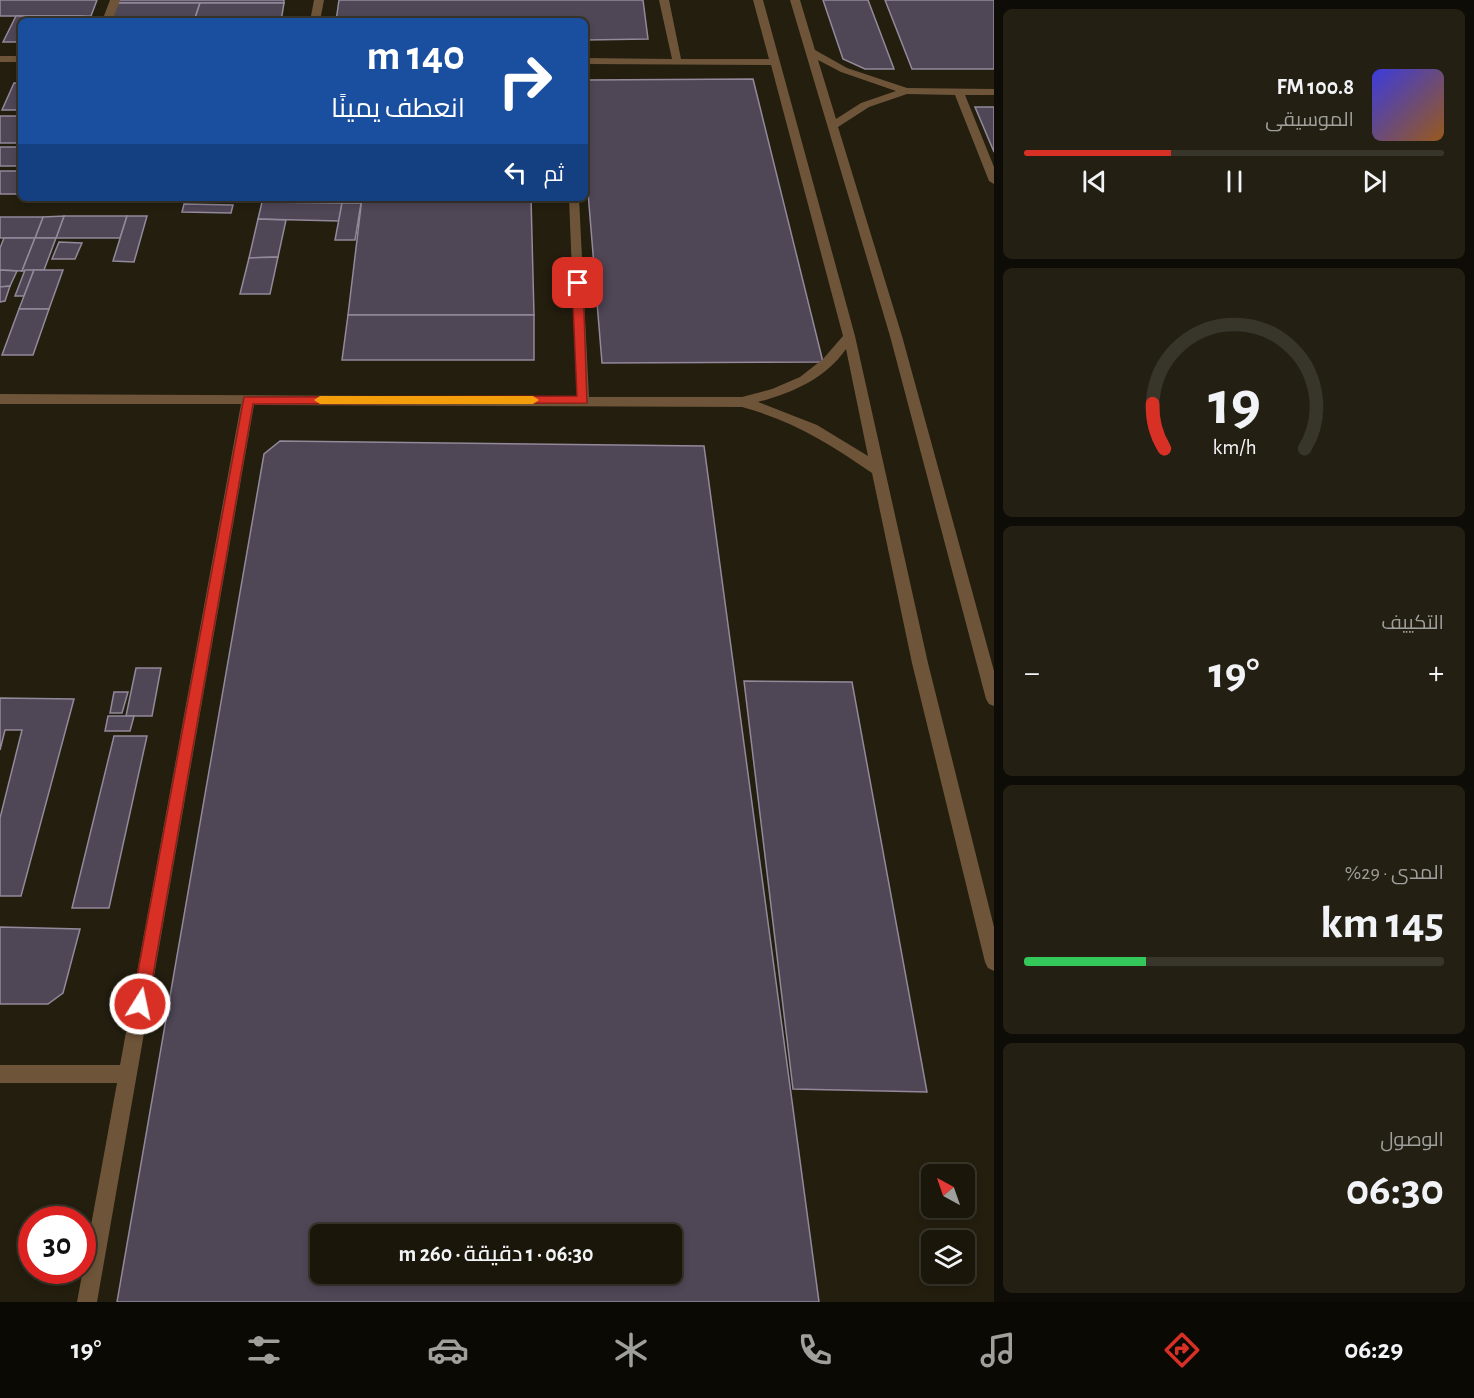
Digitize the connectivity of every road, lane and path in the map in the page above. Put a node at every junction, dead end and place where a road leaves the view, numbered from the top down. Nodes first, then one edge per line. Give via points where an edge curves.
1 (115, 0) edge
2 (319, 0) edge
3 (664, 0) edge
4 (758, 0) edge
5 (795, 0) edge
6 (108, 18) edge
7 (316, 18) edge
8 (811, 52) junction
9 (0, 59) edge
10 (18, 59) edge
11 (588, 61) edge
12 (677, 61) junction
13 (774, 62) junction
14 (906, 91) junction
15 (958, 91) junction
16 (994, 92) edge
17 (834, 125) junction
18 (994, 181) edge
19 (574, 201) edge
20 (849, 336) junction
21 (0, 399) edge
22 (248, 400) junction
23 (583, 400) junction
24 (742, 402) junction
25 (876, 469) junction
26 (994, 699) edge
27 (994, 962) edge
28 (0, 1074) edge
29 (128, 1074) junction
30 (87, 1302) edge

1 - 6 street
2 - 7 street
3 - 12 street
4 - 13 street
5 - 8 street
8 - 14 street via 863,78
8 - 17 street
9 - 10 street
11 - 12 street
12 - 13 street
13 - 20 street
14 - 15 street
14 - 17 street via 865,105
15 - 16 street
15 - 18 street
17 - 26 street via 896,336
19 - 23 street
20 - 24 street via 837,354 813,375 772,395
20 - 25 street
21 - 22 street
22 - 23 street
22 - 29 street
23 - 24 street
24 - 25 street via 791,417 828,434
25 - 27 street
28 - 29 street
29 - 30 street

